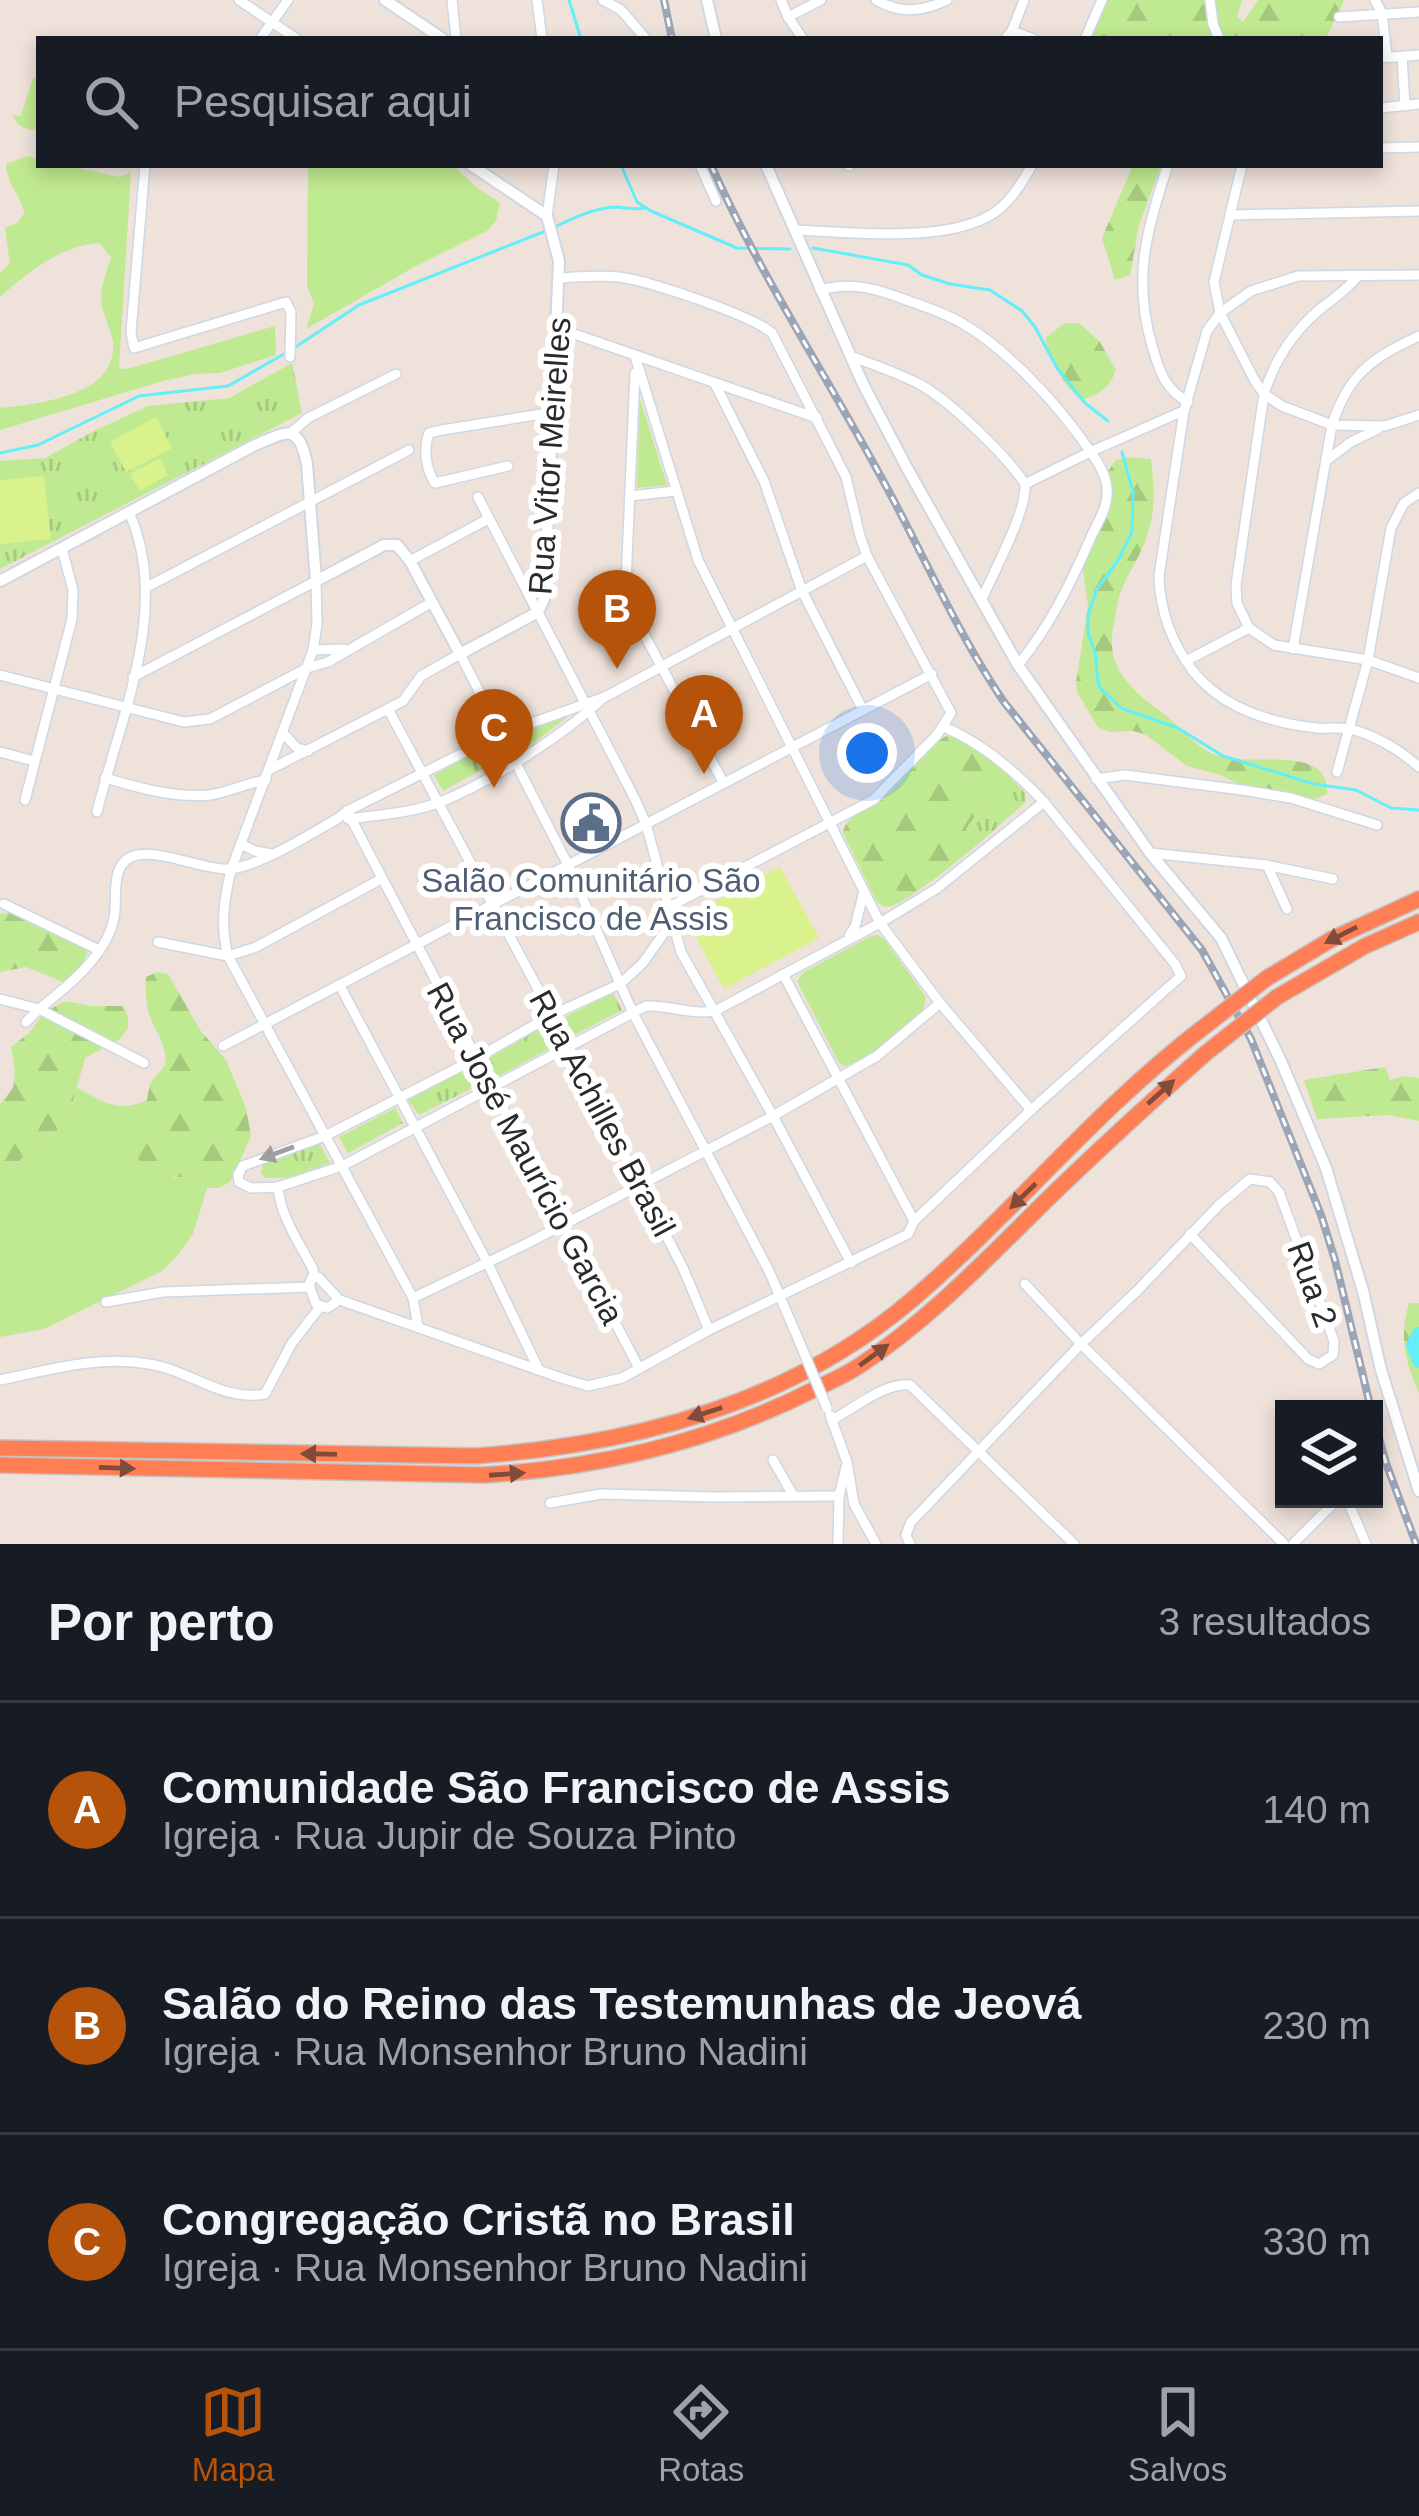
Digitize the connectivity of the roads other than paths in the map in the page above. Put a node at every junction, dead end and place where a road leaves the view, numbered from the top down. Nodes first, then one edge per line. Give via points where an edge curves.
1 (239, 0) edge
2 (288, 0) edge
3 (386, 0) edge
4 (452, 0) edge
5 (537, 0) edge
6 (603, 0) edge
7 (707, 0) edge
8 (781, 0) edge
9 (821, 0) edge
10 (876, 0) edge
11 (947, 0) edge
12 (1024, 0) edge
13 (1102, 0) edge
14 (1210, 0) edge
15 (1375, 0) edge
16 (1419, 12) edge
17 (1382, 13) junction
18 (788, 17) junction
19 (1339, 17) dead end
20 (274, 22) junction
21 (1009, 35) edge
22 (262, 36) edge
23 (293, 36) edge
24 (439, 36) edge
25 (456, 36) edge
26 (542, 36) edge
27 (643, 36) edge
28 (715, 36) edge
29 (801, 36) edge
30 (1086, 36) edge
31 (1218, 36) edge
32 (1419, 55) edge
33 (1402, 57) junction
34 (1384, 58) edge
35 (1419, 104) edge
36 (1406, 106) junction
37 (1383, 108) edge
38 (1419, 147) edge
39 (1383, 148) edge
40 (145, 168) edge
41 (475, 168) edge
42 (554, 168) edge
43 (701, 168) edge
44 (767, 168) edge
45 (1030, 168) edge
46 (1167, 168) edge
47 (1241, 168) edge
48 (716, 201) dead end
49 (1419, 211) edge
50 (1230, 215) junction
51 (548, 219) junction
52 (796, 230) junction
53 (1419, 275) edge
54 (1357, 277) junction
55 (560, 278) junction
56 (820, 290) junction
57 (1220, 313) junction
58 (557, 328) junction
59 (1419, 336) edge
60 (850, 356) junction
61 (290, 357) dead end
62 (635, 361) junction
63 (887, 370) junction
64 (396, 374) dead end
65 (715, 384) junction
66 (863, 384) junction
67 (1264, 394) junction
68 (1186, 407) junction
69 (554, 412) junction
70 (1419, 415) edge
71 (817, 418) junction
72 (1332, 425) junction
73 (1385, 426) junction
74 (292, 432) junction
75 (409, 450) dead end
76 (1090, 452) junction
77 (1327, 460) junction
78 (508, 466) dead end
79 (1025, 484) junction
80 (675, 491) junction
81 (1419, 493) edge
82 (630, 496) junction
83 (478, 497) dead end
84 (309, 502) junction
85 (129, 512) junction
86 (488, 519) junction
87 (62, 549) junction
88 (407, 556) junction
89 (867, 556) junction
90 (993, 573) junction
91 (968, 577) junction
92 (0, 581) edge
93 (316, 581) junction
94 (545, 584) junction
95 (147, 587) junction
96 (526, 590) junction
97 (802, 591) junction
98 (982, 601) junction
99 (432, 602) junction
100 (538, 612) junction
101 (1249, 628) junction
102 (732, 630) junction
103 (350, 649) junction
104 (1293, 649) junction
105 (139, 650) junction
106 (313, 650) junction
107 (460, 654) junction
108 (1368, 660) junction
109 (1186, 661) junction
110 (158, 664) junction
111 (1018, 665) junction
112 (307, 668) junction
113 (661, 668) junction
114 (932, 674) junction
115 (0, 675) edge
116 (133, 677) junction
117 (1419, 678) edge
118 (271, 687) junction
119 (53, 689) junction
120 (296, 699) junction
121 (587, 706) junction
122 (128, 707) junction
123 (388, 710) junction
124 (863, 710) junction
125 (944, 727) junction
126 (1350, 728) junction
127 (283, 733) junction
128 (501, 734) junction
129 (792, 746) junction
130 (308, 751) junction
131 (0, 752) edge
132 (34, 760) junction
133 (516, 762) junction
134 (1419, 766) edge
135 (1336, 772) dead end
136 (423, 774) junction
137 (268, 775) junction
138 (105, 778) junction
139 (1096, 779) junction
140 (724, 782) junction
141 (235, 788) junction
142 (25, 800) dead end
143 (258, 802) junction
144 (1044, 802) junction
145 (438, 803) junction
146 (97, 812) dead end
147 (349, 815) junction
148 (829, 823) junction
149 (646, 824) junction
150 (1377, 825) dead end
151 (242, 844) junction
152 (1150, 853) junction
153 (271, 854) junction
154 (1185, 855) junction
155 (1267, 865) junction
156 (568, 866) junction
157 (231, 870) junction
158 (1171, 877) junction
159 (381, 879) junction
160 (1333, 879) dead end
161 (864, 891) junction
162 (1419, 899) edge
163 (4, 904) dead end
164 (493, 906) junction
165 (669, 907) junction
166 (1287, 909) dead end
167 (672, 922) junction
168 (1419, 922) edge
169 (880, 923) junction
170 (847, 940) junction
171 (158, 942) dead end
172 (417, 945) junction
173 (99, 950) junction
174 (228, 956) junction
175 (783, 974) junction
176 (620, 984) junction
177 (340, 986) junction
178 (0, 999) edge
179 (940, 1003) junction
180 (39, 1009) junction
181 (715, 1011) junction
182 (633, 1013) junction
183 (552, 1015) junction
184 (26, 1022) dead end
185 (265, 1025) junction
186 (223, 1046) dead end
187 (568, 1048) junction
188 (477, 1058) junction
189 (144, 1063) dead end
190 (836, 1079) junction
191 (492, 1089) junction
192 (401, 1097) junction
193 (1031, 1110) junction
194 (773, 1116) junction
195 (416, 1128) junction
196 (325, 1136) junction
197 (706, 1150) junction
198 (342, 1166) junction
199 (639, 1185) junction
200 (278, 1187) junction
201 (914, 1221) junction
202 (564, 1224) junction
203 (1190, 1234) junction
204 (487, 1262) junction
205 (851, 1263) junction
206 (312, 1282) junction
207 (1025, 1285) dead end
208 (778, 1296) junction
209 (413, 1298) junction
210 (338, 1299) junction
211 (106, 1302) dead end
212 (320, 1307) junction
213 (418, 1327) junction
214 (709, 1330) junction
215 (1081, 1344) junction
216 (639, 1368) junction
217 (539, 1370) junction
218 (0, 1380) edge
219 (832, 1420) junction
220 (0, 1448) edge
221 (978, 1453) junction
222 (772, 1460) dead end
223 (847, 1462) junction
224 (0, 1465) edge
225 (1419, 1491) edge
226 (793, 1495) junction
227 (838, 1496) junction
228 (550, 1503) dead end
229 (1333, 1508) edge
230 (1348, 1508) edge
231 (838, 1544) edge
232 (876, 1544) edge
233 (910, 1544) edge
234 (1074, 1544) edge
235 (1284, 1544) edge
236 (1293, 1544) edge
237 (1366, 1544) edge

1 - 20 street
2 - 20 street
3 - 24 street
4 - 25 street
5 - 26 street
6 - 27 street
7 - 28 street
8 - 18 street
9 - 18 street
10 - 11 street via 914,11
12 - 21 street
13 - 30 street
14 - 31 street
15 - 17 street
16 - 17 street
17 - 19 street
17 - 34 street
18 - 29 street
20 - 22 street
20 - 23 street
32 - 33 street
33 - 34 street
33 - 36 street
35 - 36 street
36 - 37 street
38 - 39 street
40 - 61 street via 134,348 286,302
41 - 51 street
42 - 51 street
43 - 48 street
44 - 52 street
45 - 52 street via 997,211 945,230
46 - 68 street via 1151,217 1142,301 1165,382
47 - 50 street
49 - 50 street
50 - 57 street via 1214,282
51 - 55 street, Rua Vitor Meirelles
52 - 56 street
53 - 54 street
54 - 57 street via 1298,276 1251,291
54 - 67 street via 1307,320
55 - 58 street, Rua Vitor Meirelles
55 - 71 street via 638,281 752,320 772,333
56 - 60 street
56 - 76 street via 864,286 979,334 1044,393
57 - 67 street
57 - 68 street via 1207,331
58 - 62 street
58 - 69 street, Rua Vitor Meirelles
59 - 72 street via 1372,360
60 - 63 street
60 - 66 street
62 - 65 street
62 - 80 street
62 - 82 street
63 - 66 street
63 - 79 street via 936,395
64 - 74 street
65 - 71 street
65 - 97 street via 764,481
66 - 91 street
67 - 72 street
67 - 101 street via 1236,585
68 - 76 street
68 - 109 street via 1159,576 1166,622
69 - 78 street via 427,439 435,483
69 - 94 street, Rua Vitor Meirelles
70 - 73 street
71 - 89 street via 846,477
72 - 73 street
72 - 77 street
73 - 77 street
74 - 84 street via 303,445
74 - 85 street
75 - 84 street
76 - 79 street
76 - 111 street via 1108,494 1102,512 1061,602
77 - 104 street
79 - 90 street
80 - 82 street
80 - 102 street
81 - 108 street via 1391,528
82 - 113 street via 626,583
83 - 86 street
84 - 93 street
84 - 95 street
85 - 87 street
85 - 95 street
86 - 88 street
86 - 96 street
87 - 92 street
87 - 119 street via 74,590
88 - 93 street via 390,543
88 - 99 street
89 - 97 street
89 - 114 street
90 - 91 street
90 - 98 street
91 - 98 street
93 - 106 street
93 - 110 street
94 - 96 street
94 - 100 street, Rua Vitor Meirelles
95 - 105 street
96 - 100 street
97 - 102 street
97 - 124 street
98 - 111 street
99 - 103 street
99 - 107 street
100 - 107 street
100 - 121 street, Rua Vitor Meirelles
101 - 104 street
101 - 109 street
102 - 113 street
102 - 129 street
103 - 106 street
103 - 112 street
104 - 108 street
105 - 110 street
105 - 116 street
106 - 112 street
107 - 123 street via 421,676
107 - 128 street
108 - 117 street
108 - 126 street
109 - 126 street via 1243,710
110 - 116 street
111 - 139 street
112 - 118 street
112 - 120 street
113 - 121 street
113 - 140 street
114 - 124 street
114 - 125 street via 951,713
115 - 119 street
116 - 122 street
118 - 120 street
118 - 122 street via 196,723
119 - 122 street
119 - 132 street
120 - 127 street
121 - 128 street
121 - 133 street
121 - 149 street, Rua Vitor Meirelles
122 - 138 street
123 - 130 street
123 - 136 street, Rua Achilles Brasil
124 - 129 street
125 - 144 street
125 - 148 street via 873,800
126 - 134 street
126 - 135 street
127 - 130 street
127 - 137 street
128 - 133 street
128 - 136 street
129 - 140 street
129 - 148 street
130 - 137 street
131 - 132 street
132 - 142 street
133 - 145 street
133 - 156 street
136 - 145 street, Rua Achilles Brasil
136 - 147 street
137 - 141 street
137 - 143 street
138 - 141 street via 170,794
138 - 146 street
139 - 150 street via 1125,775 1258,792
139 - 152 street
140 - 149 street
141 - 143 street
143 - 151 street
144 - 169 street
144 - 193 street via 1181,976
145 - 147 street
145 - 164 street, Rua Achilles Brasil
147 - 153 street
147 - 159 street, Rua José Maurício Garcia
148 - 161 street
148 - 165 street
149 - 156 street
149 - 165 street, Rua Vitor Meirelles
151 - 153 street
151 - 157 street
152 - 154 street
152 - 158 street
153 - 157 street
154 - 155 street
154 - 158 street
155 - 160 street
155 - 166 street
156 - 164 street
156 - 176 street
157 - 173 street via 142,854 125,860
157 - 174 street via 222,932
158 - 225 street via 1222,938 1326,1168
159 - 172 street, Rua José Maurício Garcia
159 - 174 street
161 - 169 street
161 - 170 street
162 -> 220 highway, bridge via 1267,978 1128,1093 909,1302 841,1351 728,1406 617,1439 475,1456
163 - 173 street
164 - 172 street
164 - 183 street, Rua Achilles Brasil
165 - 167 street, Rua Vitor Meirelles
167 - 176 street
167 - 181 street, Rua Vitor Meirelles
224 -> 168 highway, bridge via 484,1475 603,1462 722,1429 857,1367 972,1276 1100,1149 1276,997
169 - 170 street
169 - 179 street
170 - 175 street
171 - 174 street
172 - 177 street
172 - 188 street, Rua José Maurício Garcia
173 - 180 street
174 - 185 street
175 - 181 street
175 - 190 street
176 - 182 street
176 - 183 street
177 - 185 street
177 - 192 street
178 - 180 street
179 - 190 street
179 - 193 street
180 - 184 street
180 - 189 street
181 - 182 street via 646,1006
181 - 194 street, Rua Vitor Meirelles
182 - 187 street
182 - 197 street
183 - 187 street, Rua Achilles Brasil
183 - 188 street
185 - 186 street
185 - 196 street
187 - 191 street
187 - 199 street, Rua Achilles Brasil
188 - 191 street, Rua José Maurício Garcia
188 - 192 street
190 - 194 street
190 - 201 street
191 - 195 street
191 - 202 street, Rua José Maurício Garcia
192 - 195 street
192 - 196 street
193 - 201 street
194 - 197 street
194 - 205 street, Rua Vitor Meirelles
195 - 198 street
195 - 204 street
196 - 198 street
196 -> 200 street via 238,1172 244,1187
197 - 199 street
197 - 208 street
198 - 200 street
198 - 209 street
199 - 202 street
199 - 214 street, Rua Achilles Brasil
200 - 206 street via 314,1269
201 - 205 street via 908,1234
202 - 204 street
202 - 216 street, Rua José Maurício Garcia
203 - 203 street, Rua 2 via 1250,1179 1270,1182 1334,1341 1328,1360 1318,1364 1300,1352
203 - 215 street
204 - 209 street
204 - 217 street
205 - 208 street
206 - 210 street via 318,1277
206 - 211 street
206 - 212 street
207 - 215 street
208 - 214 street
208 - 219 street, bridge
209 - 213 street
210 - 212 street
210 - 213 street
212 - 218 street via 265,1394 226,1393 180,1371 121,1361
213 - 217 street
214 - 216 street
215 - 221 street
215 - 235 street
216 - 217 street via 588,1385
219 - 221 street via 904,1383
219 - 223 street
221 - 233 street via 910,1522
221 - 234 street
222 - 226 street
223 - 227 street
223 - 232 street via 854,1504
226 - 227 street
226 - 228 street via 601,1494
227 - 231 street
229 - 236 street
230 - 237 street

